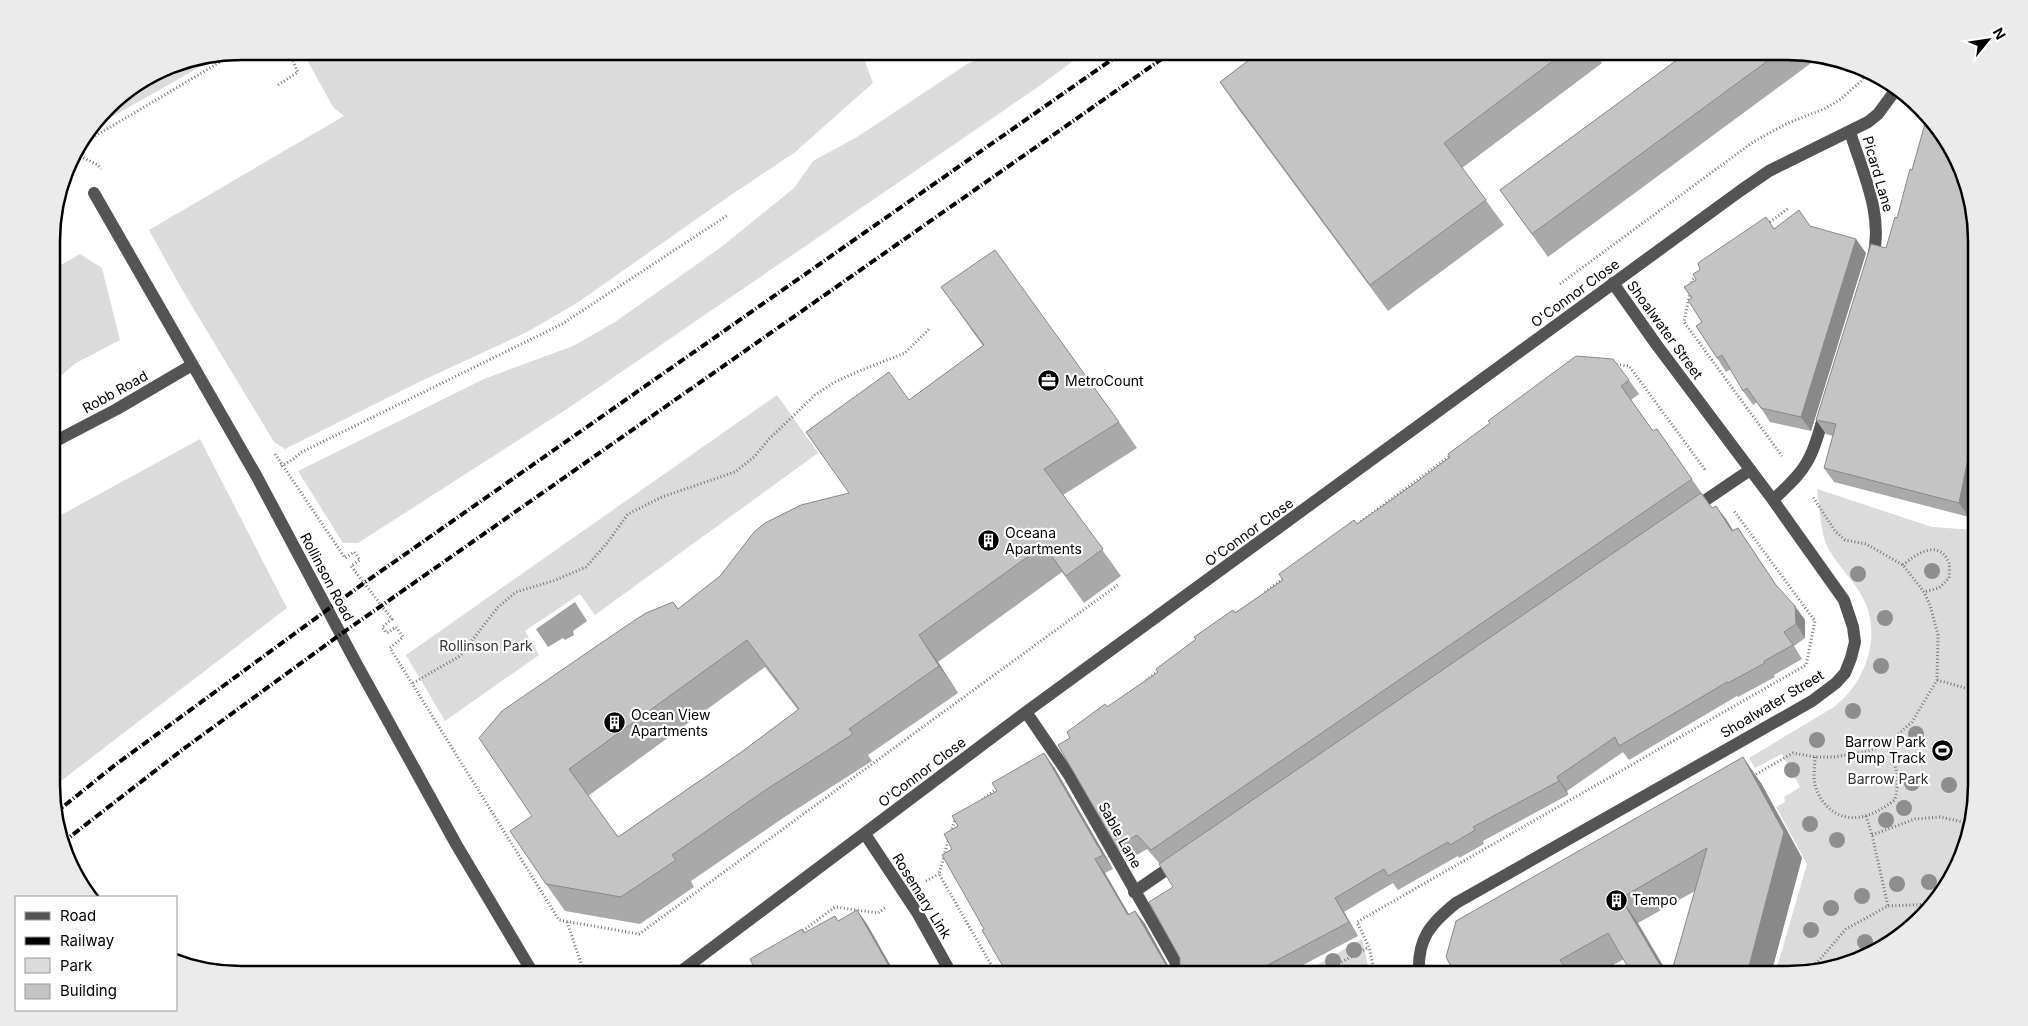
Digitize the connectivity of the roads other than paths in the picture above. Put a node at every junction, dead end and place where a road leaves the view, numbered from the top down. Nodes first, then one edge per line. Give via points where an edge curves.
1 (1892, 94) edge
2 (1850, 132) junction
3 (94, 193) dead end
4 (1869, 270) edge
5 (1613, 283) junction
6 (192, 365) junction
7 (1828, 403) edge
8 (60, 439) edge
9 (1750, 470) junction
10 (1773, 500) junction
11 (1687, 513) edge
12 (1026, 712) junction
13 (865, 834) junction
14 (1183, 858) edge
15 (1134, 892) junction
16 (529, 966) edge
17 (688, 966) edge
18 (947, 966) edge
19 (1178, 966) edge
20 (1418, 966) edge

1 - 2 street, O'Connor Close via 1878,114
2 - 4 street, Picard Lane via 1876,223 1875,252
2 - 5 street, O'Connor Close via 1769,171
3 - 6 street, Rollinson Road
5 - 9 street, Shoalwater Street
5 - 12 street, O'Connor Close
6 - 8 street, Robb Road
6 - 16 street, Rollinson Road via 257,477 456,844
7 - 10 street via 1806,464
9 - 10 street, Shoalwater Street
9 - 11 street
10 - 20 street, Shoalwater Street via 1850,612 1855,642 1845,672 1812,701 1456,904 1429,929 1422,942
12 - 13 street, O'Connor Close
12 - 15 street, Sable Lane via 1069,775
13 - 17 street, O'Connor Close
13 - 18 street, Rosemary Link via 918,914
14 - 15 street
15 - 19 street, Sable Lane

